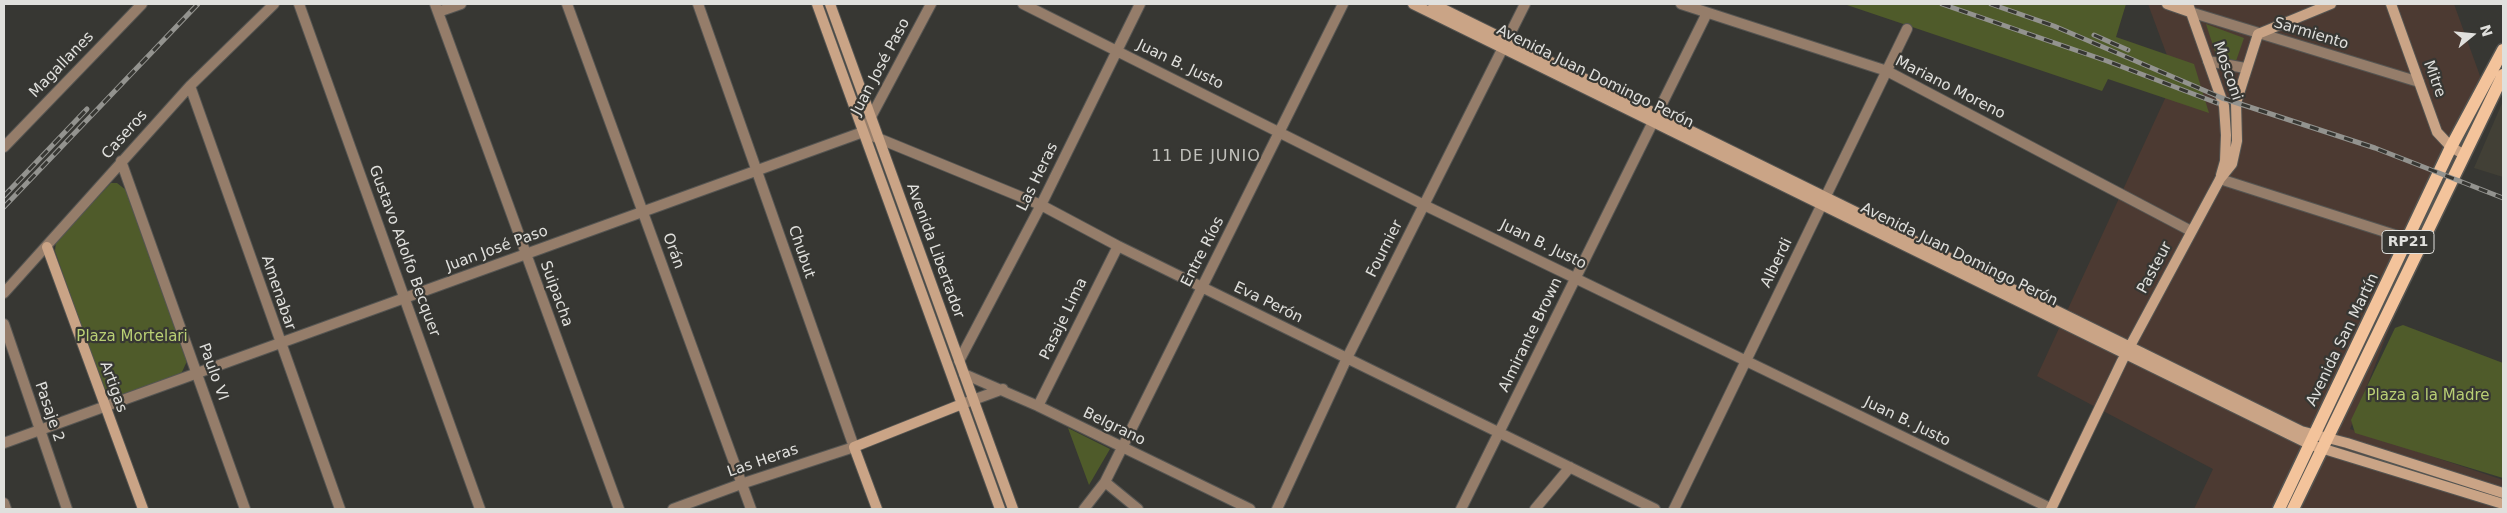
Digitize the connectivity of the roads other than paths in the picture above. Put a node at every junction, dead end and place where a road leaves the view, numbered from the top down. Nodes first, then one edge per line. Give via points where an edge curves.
1 (142, 4) edge
2 (274, 4) edge
3 (299, 4) edge
4 (461, 4) edge
5 (567, 4) edge
6 (698, 4) edge
7 (817, 4) edge
8 (830, 4) edge
9 (931, 4) edge
10 (1023, 4) edge
11 (1140, 4) edge
12 (1343, 4) edge
13 (1413, 4) edge
14 (1433, 4) edge
15 (1524, 4) edge
16 (1681, 4) edge
17 (2167, 4) edge
18 (2331, 4) edge
19 (2391, 4) edge
20 (437, 8) edge
21 (2189, 8) edge
22 (1707, 13) junction
23 (1907, 29) dead end
24 (2258, 34) junction
25 (1504, 44) junction
26 (1117, 50) junction
27 (2503, 50) edge
28 (2208, 61) junction
29 (2245, 68) junction
30 (1887, 71) junction
31 (2503, 75) edge
32 (2418, 82) junction
33 (190, 86) junction
34 (871, 118) junction
35 (1656, 118) junction
36 (1279, 131) junction
37 (863, 132) junction
38 (878, 136) junction
39 (4, 147) edge
40 (2451, 147) junction
41 (2463, 154) junction
42 (121, 161) junction
43 (757, 170) junction
44 (2220, 179) junction
45 (1824, 201) junction
46 (1042, 205) junction
47 (1424, 205) junction
48 (643, 212) junction
49 (2191, 231) junction
50 (2415, 241) junction
51 (1118, 246) junction
52 (47, 247) junction
53 (525, 255) junction
54 (1576, 277) junction
55 (1202, 287) junction
56 (4, 293) edge
57 (405, 298) junction
58 (4, 324) edge
59 (280, 344) junction
60 (2128, 351) junction
61 (1347, 358) junction
62 (959, 361) junction
63 (1746, 361) junction
64 (198, 373) junction
65 (964, 374) junction
66 (1003, 389) junction
67 (973, 400) junction
68 (962, 404) junction
69 (1038, 406) junction
70 (104, 407) junction
71 (39, 430) junction
72 (1500, 432) junction
73 (2319, 441) junction
74 (4, 443) edge
75 (854, 446) junction
76 (1122, 447) junction
77 (1570, 467) junction
78 (1105, 482) junction
79 (742, 484) junction
80 (2503, 493) edge
81 (4, 503) edge
82 (2503, 504) edge
83 (6, 509) edge
84 (66, 509) edge
85 (143, 509) edge
86 (246, 509) edge
87 (340, 509) edge
88 (480, 509) edge
89 (619, 509) edge
90 (673, 509) edge
91 (751, 509) edge
92 (877, 509) edge
93 (1000, 509) edge
94 (1013, 509) edge
95 (1084, 509) edge
96 (1138, 509) edge
97 (1250, 509) edge
98 (1277, 509) edge
99 (1462, 509) edge
100 (1535, 509) edge
101 (1655, 509) edge
102 (1674, 509) edge
103 (2051, 509) edge
104 (2280, 509) edge
105 (2293, 509) edge

1 - 39 street, Magallanes
2 - 33 street, Caseros
3 - 57 street, Gustavo Adolfo Becquer
4 - 20 street
5 - 48 street, Orán
6 - 43 street, Chubut
7 - 37 main road, Avenida Libertador
8 - 34 main road, Avenida Libertador
9 - 34 street, Juan José Paso
10 - 26 street, Juan B. Justo
11 - 26 street, Las Heras
12 - 36 street, Entre Ríos
13 - 25 main road, Avenida Juan Domingo Perón
14 - 25 main road, Avenida Juan Domingo Perón
15 - 25 street, Fournier
16 - 22 street, Mariano Moreno
17 - 21 main road, Sarmiento
18 - 24 main road
19 - 32 main road, Mitre
20 - 53 street, Suipacha
21 - 24 street, Sarmiento
21 - 28 main road, Mosconi
22 - 30 street, Mariano Moreno
22 - 35 street, Almirante Brown
23 - 30 street, Alberdi
24 - 29 main road, Pasteur
24 - 32 street, Sarmiento
25 - 35 main road, Avenida Juan Domingo Perón
25 - 47 street, Fournier
26 - 36 street, Juan B. Justo
26 - 46 street, Las Heras
27 - 40 main road, Avenida San Martín / RP21
28 - 29 street
28 - 44 main road, Mosconi via 2224,106 2225,161
29 - 44 main road, Pasteur via 2236,103 2237,141 2232,164
30 - 45 street, Alberdi
30 - 49 street, Mariano Moreno
31 - 41 main road, Avenida San Martín / RP21
32 - 40 main road, Mitre via 2437,132
33 - 42 street, Caseros
33 - 59 street, Amenabar
34 - 37 street, Juan José Paso
34 - 38 main road, Avenida Libertador
35 - 45 main road, Avenida Juan Domingo Perón
35 - 54 street, Almirante Brown
36 - 47 street, Juan B. Justo
36 - 55 street, Entre Ríos
37 - 38 street, Eva Perón
37 - 43 street, Juan José Paso
37 - 68 main road, Avenida Libertador
38 - 46 street, Eva Perón
38 - 62 main road, Avenida Libertador
40 - 41 main road, Mitre
40 - 50 main road, Avenida San Martín / RP21
41 - 50 main road, Avenida San Martín / RP21
42 - 52 street, Caseros
42 - 64 street, Paulo VI
43 - 48 street, Juan José Paso
43 - 75 street, Chubut
44 - 49 main road, Pasteur
44 - 50 street
45 - 60 main road, Avenida Juan Domingo Perón
45 - 63 street, Alberdi
46 - 51 street, Eva Perón
46 - 62 street, Las Heras
47 - 54 street, Juan B. Justo
47 - 61 street, Fournier
48 - 53 street, Juan José Paso
48 - 79 street, Orán
49 - 60 main road, Pasteur
50 - 73 main road, Avenida San Martín / RP21
51 - 55 street, Eva Perón
51 - 69 street, Pasaje Lima
52 - 56 street, Caseros
52 - 70 main road, Artigas
53 - 57 street, Juan José Paso
53 - 89 street, Suipacha
54 - 63 street, Juan B. Justo
54 - 72 street, Almirante Brown
55 - 61 street, Eva Perón
55 - 76 street, Entre Ríos
57 - 59 street, Juan José Paso
57 - 88 street, Gustavo Adolfo Becquer
58 - 71 street, Pasaje 2
59 - 64 street, Juan José Paso
59 - 87 street, Amenabar
60 - 73 main road, Avenida Juan Domingo Perón
60 - 103 main road, Pasteur
61 - 72 street, Eva Perón
61 - 98 street, Fournier
62 - 65 main road, Avenida Libertador
63 - 102 street, Alberdi
63 - 103 street, Juan B. Justo
64 - 70 street, Juan José Paso
64 - 86 street, Paulo VI
65 - 66 street, Belgrano
65 - 67 main road, Avenida Libertador
66 - 67 street, Las Heras
66 - 69 street, Belgrano
67 - 68 street, Las Heras
67 - 94 main road, Avenida Libertador
68 - 75 main road, Las Heras
68 - 93 main road, Avenida Libertador
69 - 76 street, Belgrano
70 - 71 street, Juan José Paso
70 - 85 main road, Artigas
71 - 74 street, Juan José Paso
71 - 84 street, Pasaje 2
72 - 77 street, Eva Perón
72 - 99 street, Almirante Brown
73 - 80 main road, Avenida Juan Domingo Perón
73 - 82 main road, Avenida Juan Domingo Perón
73 - 104 main road, Avenida San Martín / RP21
73 - 105 main road, Avenida San Martín / RP21
75 - 79 street, Las Heras
75 - 92 main road, Chubut
76 - 78 street, Entre Ríos
76 - 97 street, Belgrano
77 - 100 street
77 - 101 street, Eva Perón
78 - 95 street, Entre Ríos
78 - 96 street
79 - 90 street, Las Heras
79 - 91 street, Orán
81 - 83 street

